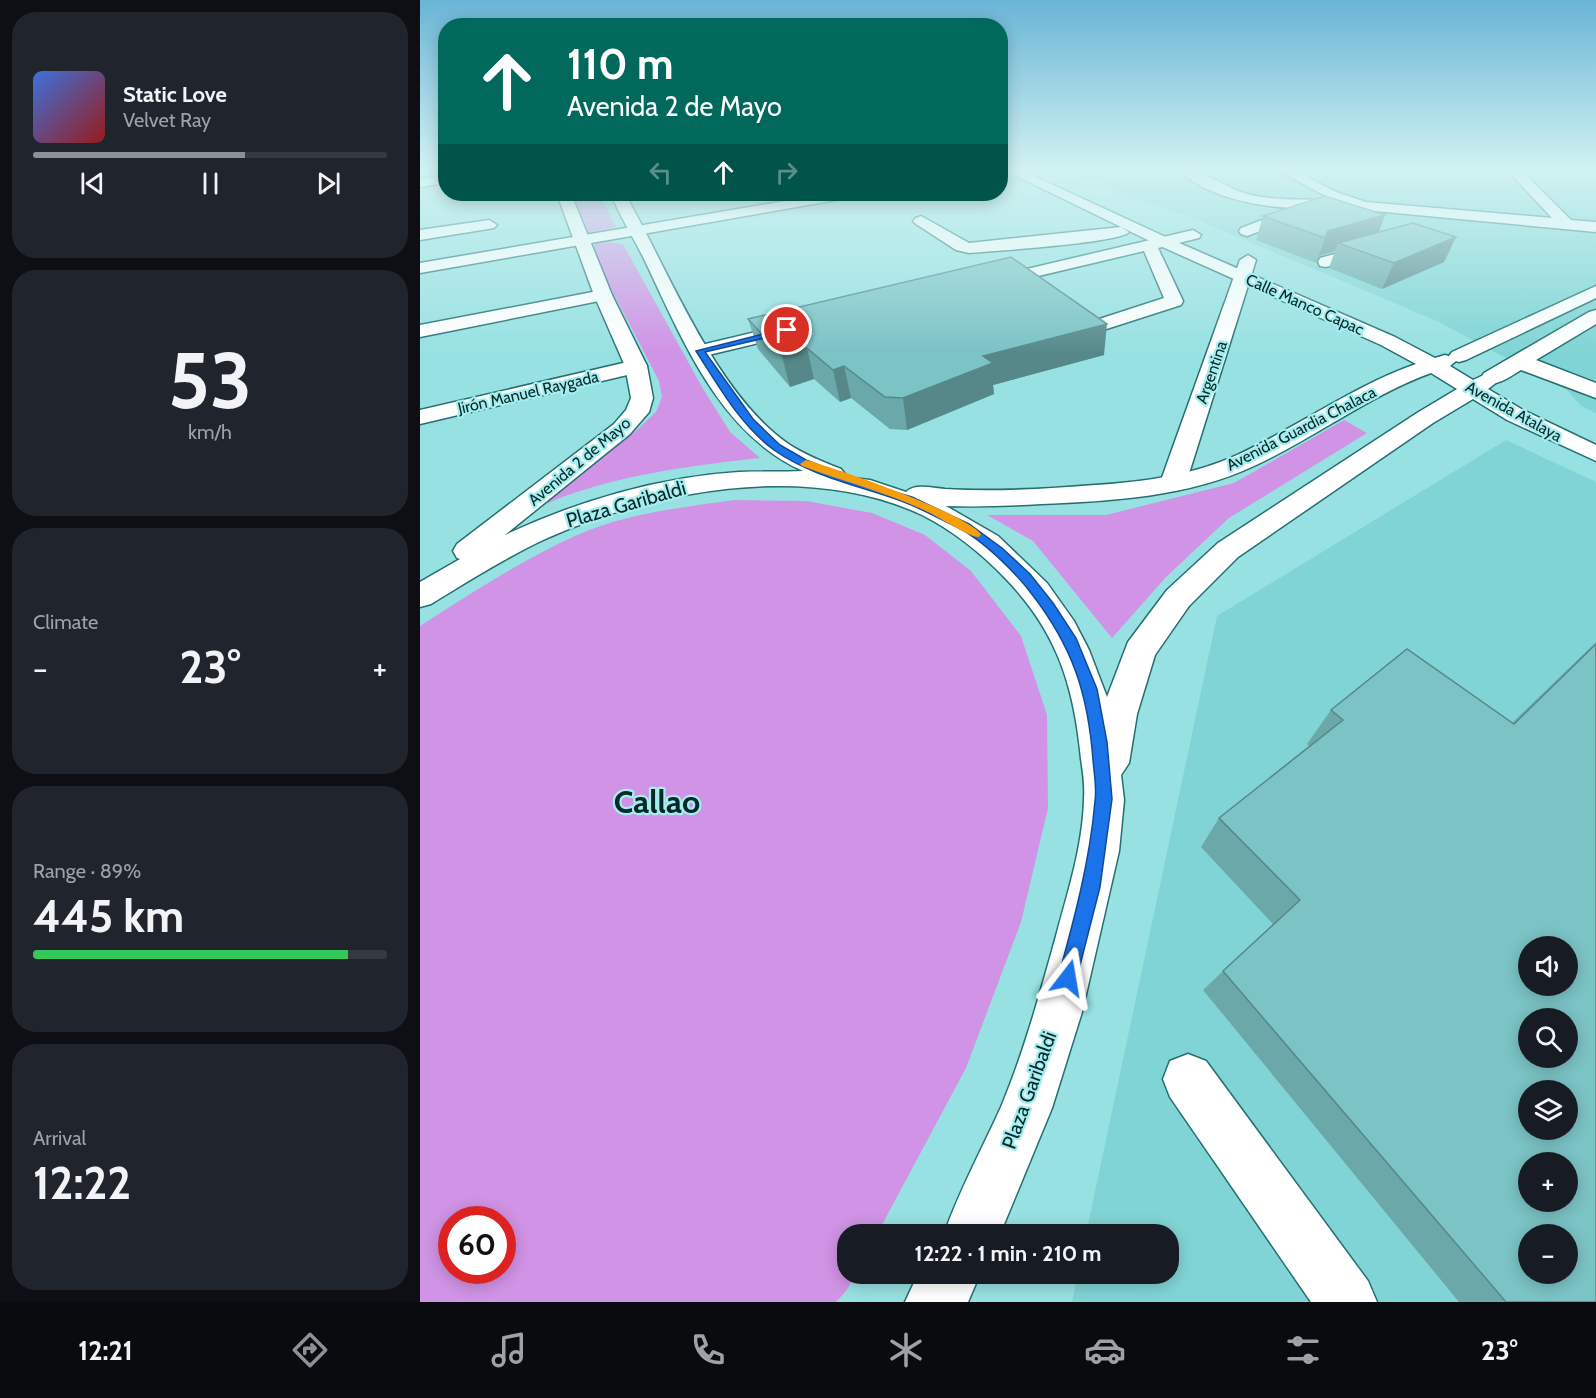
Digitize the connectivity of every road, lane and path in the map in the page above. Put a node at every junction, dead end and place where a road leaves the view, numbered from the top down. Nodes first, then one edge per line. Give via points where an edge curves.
1 (639, 231) edge
2 (447, 232) edge
3 (577, 232) edge
4 (635, 232) edge
5 (938, 232) edge
6 (1125, 232) edge
7 (1143, 232) edge
8 (420, 236) edge
9 (1161, 238) junction
10 (580, 241) junction
11 (1211, 243) dead end
12 (1390, 244) edge
13 (1230, 252) dead end
14 (1326, 262) edge
15 (1250, 267) junction
16 (420, 268) edge
17 (974, 286) edge
18 (1596, 291) edge
19 (603, 295) junction
20 (1596, 316) edge
21 (1533, 322) junction
22 (810, 325) edge
23 (1094, 327) edge
24 (420, 331) edge
25 (1566, 334) junction
26 (700, 351) junction
27 (1436, 355) junction
28 (1459, 356) junction
29 (1521, 362) junction
30 (636, 366) junction
31 (1482, 384) junction
32 (1596, 391) edge
33 (420, 417) edge
34 (1596, 437) edge
35 (1596, 454) edge
36 (1173, 483) junction
37 (875, 490) junction
38 (420, 588) edge
39 (420, 596) edge
40 (1104, 799) junction
41 (1188, 1079) dead end
42 (976, 1224) edge
43 (945, 1284) edge
44 (958, 1284) edge
45 (935, 1302) edge
46 (952, 1302) edge
47 (1347, 1302) edge

1 - 26 main road
2 - 8 main road
3 - 10 main road, Avenida 2 de Mayo
4 - 10 main road
5 - 6 main road via 969,248
7 - 9 main road, Calle Manco Capac
9 - 11 main road, Calle Manco Capac via 1192,235
9 - 15 main road, Calle Manco Capac
9 - 17 main road
9 - 23 main road via 1174,301
10 - 16 main road
10 - 19 main road, Avenida 2 de Mayo
12 - 14 main road
13 - 15 main road, Calle Manco Capac
15 - 27 main road, Calle Manco Capac via 1388,341
15 - 36 main road, Argentina
18 - 21 main road, Avenida Guardia Chalaca
19 - 24 main road
19 - 30 main road, Avenida 2 de Mayo
20 - 25 main road
21 - 25 main road
21 - 28 main road, Avenida Guardia Chalaca
22 - 26 main road
25 - 29 main road
26 - 37 main road via 749,421 777,447 802,462
27 - 28 main road, Avenida Guardia Chalaca
27 - 31 main road, Avenida Atalaya
27 - 36 main road, Avenida Guardia Chalaca via 1245,461
28 - 31 main road, Avenida Atalaya
29 - 31 main road
29 - 32 main road
30 - 33 main road, Jirón Manuel Raygada
30 - 38 main road, Avenida 2 de Mayo via 642,398 637,412 622,429
31 - 34 main road, Avenida Atalaya
31 - 35 main road, Avenida Atalaya via 1515,415
31 - 40 main road via 1228,550 1179,598 1140,651 1119,714
36 - 37 main road, Avenida Guardia Chalaca via 1086,495 987,498
37 - 39 main road, Plaza Garibaldi via 819,480 763,478 681,486 545,528
37 - 40 main road, Plaza Garibaldi via 929,508 965,526 1026,578 1048,606 1071,641 1090,689
40 - 42 main road, Plaza Garibaldi via 1091,887 1068,978 1032,1092
41 - 47 main road
43 - 45 main road
44 - 46 main road

